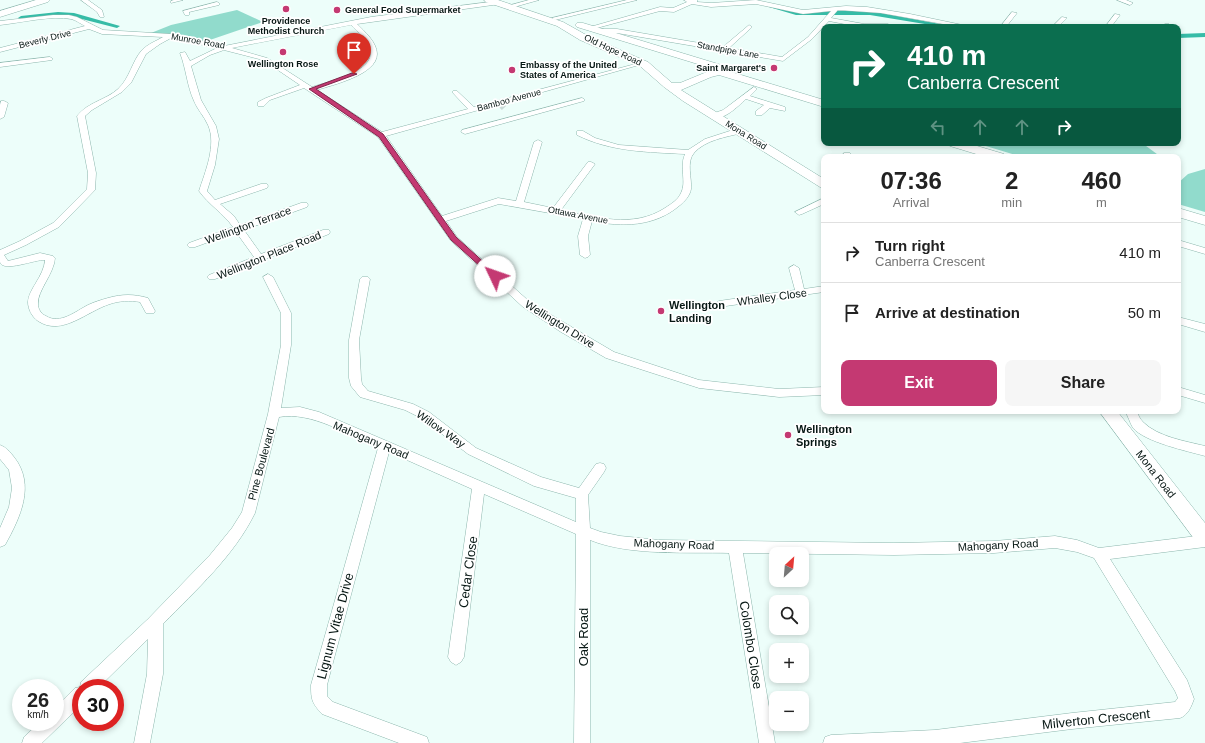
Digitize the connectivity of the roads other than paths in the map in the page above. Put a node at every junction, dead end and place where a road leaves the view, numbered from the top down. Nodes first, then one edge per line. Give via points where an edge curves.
1 (45, 0) edge
2 (84, 0) edge
3 (210, 0) edge
4 (536, 0) edge
5 (634, 0) edge
6 (676, 0) edge
7 (1120, 0) edge
8 (496, 1) edge
9 (690, 3) edge
10 (1130, 3) dead end
11 (514, 5) junction
12 (834, 11) junction
13 (1014, 13) dead end
14 (0, 14) edge
15 (187, 14) dead end
16 (1117, 15) dead end
17 (102, 16) dead end
18 (555, 18) junction
19 (1064, 18) dead end
20 (828, 19) junction
21 (353, 23) junction
22 (0, 24) edge
23 (823, 24) edge
24 (854, 24) edge
25 (954, 24) edge
26 (1005, 24) edge
27 (1058, 24) edge
28 (1110, 24) edge
29 (821, 26) edge
30 (748, 27) dead end
31 (90, 28) junction
32 (590, 28) junction
33 (600, 31) junction
34 (580, 35) junction
35 (171, 36) junction
36 (224, 48) junction
37 (724, 49) junction
38 (0, 50) edge
39 (183, 53) dead end
40 (50, 59) dead end
41 (695, 61) junction
42 (637, 64) dead end
43 (0, 65) edge
44 (188, 65) junction
45 (706, 74) junction
46 (668, 84) junction
47 (688, 84) junction
48 (309, 87) junction
49 (754, 89) dead end
50 (455, 92) dead end
51 (745, 97) junction
52 (688, 99) junction
53 (821, 99) edge
54 (582, 100) dead end
55 (4, 103) dead end
56 (821, 103) edge
57 (261, 104) dead end
58 (769, 105) junction
59 (782, 109) dead end
60 (473, 110) junction
61 (760, 113) dead end
62 (715, 116) junction
63 (0, 117) edge
64 (739, 130) junction
65 (465, 132) dead end
66 (580, 133) dead end
67 (381, 135) junction
68 (538, 142) dead end
69 (964, 146) edge
70 (977, 146) edge
71 (690, 152) junction
72 (989, 154) edge
73 (1002, 154) edge
74 (591, 164) dead end
75 (821, 182) edge
76 (264, 186) dead end
77 (214, 203) junction
78 (821, 203) edge
79 (520, 204) junction
80 (304, 205) dead end
81 (1181, 209) edge
82 (555, 211) junction
83 (799, 212) dead end
84 (1181, 213) edge
85 (1205, 216) edge
86 (588, 218) junction
87 (440, 220) junction
88 (1205, 221) edge
89 (238, 229) junction
90 (326, 232) dead end
91 (1181, 244) edge
92 (192, 245) dead end
93 (1205, 251) edge
94 (0, 252) edge
95 (585, 255) dead end
96 (0, 256) edge
97 (260, 258) junction
98 (794, 268) dead end
99 (212, 277) dead end
100 (268, 277) dead end
101 (365, 280) dead end
102 (821, 289) edge
103 (800, 292) junction
104 (719, 304) dead end
105 (150, 311) dead end
106 (1181, 321) edge
107 (1205, 328) edge
108 (821, 391) edge
109 (1181, 392) edge
110 (1205, 399) edge
111 (274, 414) junction
112 (1109, 414) edge
113 (1132, 414) edge
114 (385, 445) junction
115 (0, 450) edge
116 (1205, 451) edge
117 (600, 468) dead end
118 (479, 487) junction
119 (582, 494) junction
120 (583, 532) junction
121 (1205, 538) edge
122 (0, 541) edge
123 (1205, 541) edge
124 (735, 546) junction
125 (1099, 554) junction
126 (156, 623) junction
127 (456, 657) dead end
128 (97, 679) edge
129 (72, 703) edge
130 (64, 710) edge
131 (43, 731) edge
132 (30, 743) edge
133 (142, 743) edge
134 (421, 743) edge
135 (582, 743) edge
136 (767, 743) edge
137 (831, 743) edge

1 - 14 main road
2 - 17 street via 100,11
3 - 15 street via 219,5 186,11
4 - 11 street
5 - 18 street
6 - 9 street
7 - 10 street
8 - 11 main road, Old Hope Road
8 - 21 street, Munroe Road
8 - 34 main road, Old Hope Road via 560,24
9 - 12 street via 747,1 804,12
9 - 32 street via 674,10 660,9
11 - 18 main road, Old Hope Road
12 - 20 street, Standpipe Lane
12 - 25 street via 865,6
13 - 26 street
16 - 28 street
18 - 32 main road, Old Hope Road
19 - 27 street
20 - 23 street, Standpipe Lane
20 - 24 street
21 - 36 street, Munroe Road
21 - 48 street via 369,42 374,60 369,66 354,74
22 - 31 street, Munroe Road via 69,17
29 - 37 street, Standpipe Lane via 783,58
30 - 37 street
31 - 35 street, Munroe Road via 102,32
31 - 38 street, Beverly Drive
32 - 33 main road, Old Hope Road
32 - 34 main road via 583,30
33 - 37 street, Standpipe Lane via 617,31
33 - 41 main road, Old Hope Road
34 - 46 main road, Old Hope Road via 644,64
35 - 36 street, Munroe Road
35 - 94 street via 145,51 134,73 119,91 94,105 81,116 92,173 91,190 56,225
36 - 44 street
36 - 48 street, Wellington Drive via 265,59
39 - 44 street
40 - 43 street
41 - 45 main road via 705,65 708,69
41 - 53 main road, Old Hope Road
42 - 60 street, Bamboo Avenue
44 - 77 street via 197,100 212,126 215,139 211,165 202,191
45 - 47 main road
45 - 56 main road via 720,72
46 - 47 main road
46 - 52 street, Mona Road
47 - 52 street via 684,89
48 - 57 street via 268,99
48 - 67 street, Wellington Drive
49 - 51 street
50 - 60 street
51 - 58 street
51 - 62 street via 726,112
52 - 62 street, Mona Road
54 - 65 street via 512,116
55 - 63 street
58 - 59 street
58 - 61 street
60 - 67 street, Bamboo Avenue
62 - 64 street, Mona Road
64 - 71 street via 708,141
64 - 75 street, Mona Road
66 - 71 street via 592,141 609,146
67 - 87 street, Wellington Drive
68 - 79 street
69 - 72 main road
70 - 73 main road
71 - 86 street, Ottawa Avenue via 686,161 687,191 678,203 665,212 635,222
74 - 82 street
76 - 77 street
77 - 89 street via 231,218
78 - 83 street
79 - 82 street, Ottawa Avenue
79 - 87 street, Ottawa Avenue via 498,201
80 - 89 street, Wellington Terrace
81 - 85 main road
82 - 86 street, Ottawa Avenue
84 - 88 main road
86 - 95 street via 583,236
87 - 108 street, Wellington Drive via 454,239 527,305 610,355 699,384 779,392
89 - 92 street, Wellington Terrace
89 - 97 street
90 - 97 street, Wellington Place Road
91 - 93 street
96 - 105 street via 8,264 38,257 50,258 48,273 33,300 37,316 50,322 60,323 96,305 119,299 140,298 148,303
97 - 99 street, Wellington Place Road
98 - 103 street
100 - 111 street, Pine Boulevard via 286,313 286,345
101 - 119 street, Willow Way via 354,340 356,382 364,394 409,407 425,415 472,451 538,482
102 - 103 street, Whalley Close
103 - 104 street, Whalley Close
106 - 107 street
109 - 110 street
111 - 114 street, Mahogany Road via 288,410 301,411
111 - 126 street, Pine Boulevard via 248,513 242,526
112 - 121 street, Mona Road
113 - 116 street via 1137,423 1145,429
114 - 118 street, Mahogany Road
114 - 134 street, Lignum Vitae Drive via 319,685 319,699 328,708
115 - 122 street via 15,470 19,485 17,503
117 - 119 street
118 - 120 street, Mahogany Road
118 - 127 street, Cedar Close
119 - 120 street
120 - 124 street, Mahogany Road via 620,542 659,546
120 - 135 street, Oak Road
123 - 125 street
124 - 125 street, Mahogany Road via 894,549 1055,542
124 - 136 street, Colombo Close
125 - 137 street, Milverton Crescent via 1181,686 1186,700 1180,710 935,738
126 - 128 street, Pine Boulevard
126 - 133 street via 155,674
129 - 130 street
131 - 132 street

